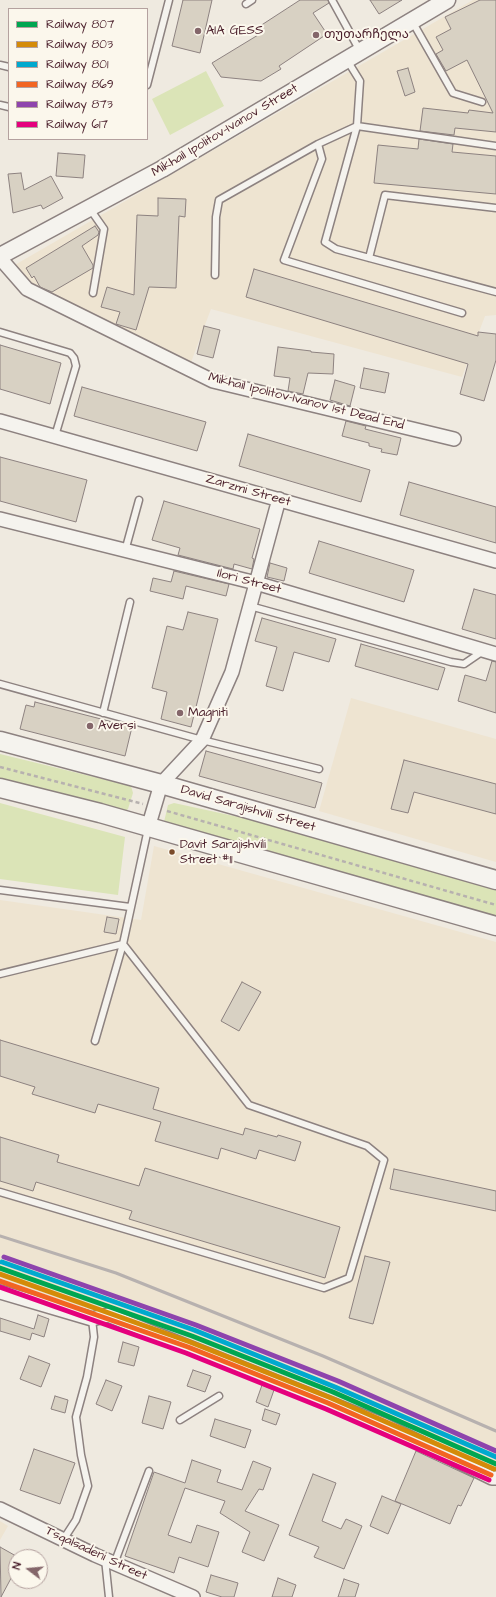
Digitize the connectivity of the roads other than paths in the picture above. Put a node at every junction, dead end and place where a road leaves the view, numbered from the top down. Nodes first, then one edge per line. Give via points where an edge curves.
1 (169, 0) edge
2 (252, 0) edge
3 (332, 0) edge
4 (447, 0) edge
5 (246, 4) dead end
6 (412, 21) junction
7 (353, 55) junction
8 (148, 81) edge
9 (482, 102) dead end
10 (357, 126) junction
11 (318, 144) junction
12 (496, 146) edge
13 (90, 208) junction
14 (496, 208) edge
15 (0, 257) edge
16 (369, 258) junction
17 (215, 276) dead end
18 (496, 292) edge
19 (93, 293) dead end
20 (462, 313) dead end
21 (0, 332) edge
22 (0, 421) edge
23 (55, 436) junction
24 (454, 439) dead end
25 (279, 499) junction
26 (139, 500) dead end
27 (0, 520) edge
28 (126, 551) junction
29 (496, 561) edge
30 (256, 583) junction
31 (130, 602) dead end
32 (250, 606) junction
33 (490, 652) edge
34 (0, 684) edge
35 (103, 713) junction
36 (202, 740) junction
37 (0, 741) edge
38 (319, 769) dead end
39 (161, 784) junction
40 (0, 788) edge
41 (148, 828) junction
42 (496, 880) edge
43 (0, 890) edge
44 (130, 907) junction
45 (496, 926) edge
46 (123, 944) junction
47 (0, 974) edge
48 (95, 1041) dead end
49 (0, 1192) edge
50 (0, 1292) edge
51 (92, 1319) junction
52 (219, 1396) dead end
53 (180, 1420) dead end
54 (149, 1471) dead end
55 (496, 1478) edge
56 (0, 1509) edge
57 (63, 1540) junction
58 (109, 1562) junction
59 (109, 1597) edge
60 (193, 1597) edge

1 - 8 lane
2 - 5 lane
3 - 7 lane
4 - 6 street, Mikhail Ipolitov-Ivanov Street
6 - 7 street, Mikhail Ipolitov-Ivanov Street
6 - 9 lane via 453,93
7 - 10 lane via 360,81
7 - 13 street, Mikhail Ipolitov-Ivanov Street via 162,169
10 - 11 lane
10 - 12 lane
10 - 16 lane via 325,242 336,249
11 - 17 lane via 219,200 216,217
11 - 20 lane via 322,159 284,260
13 - 15 street, Mikhail Ipolitov-Ivanov Street
13 - 19 lane via 104,229
14 - 16 lane via 385,195
15 - 24 street, Mikhail Ipolitov-Ivanov 1st Dead End via 27,289 213,381
16 - 18 lane
21 - 23 lane via 70,353 74,358 76,366
22 - 23 street, Zarzmi Street
23 - 25 street, Zarzmi Street
25 - 29 street, Zarzmi Street
25 - 30 street
26 - 28 lane
27 - 28 street, Ilori Street
28 - 30 street, Ilori Street
30 - 32 street
30 - 33 street, Ilori Street
31 - 35 lane
32 - 33 lane via 451,662 464,664
32 - 36 street via 232,672
34 - 35 lane
35 - 36 lane
36 - 38 lane
36 - 39 street
37 - 39 main road, David Sarajishvili Street
39 - 41 street
39 - 42 main road, David Sarajishvili Street
40 - 41 main road
41 - 44 lane
41 - 45 main road
43 - 44 lane
44 - 46 lane
46 - 47 lane
46 - 48 lane
46 - 49 lane via 249,1105 367,1146 384,1160 349,1278 324,1288
50 - 51 street
51 - 55 street via 108,1315 384,1426
51 - 57 lane via 94,1337 76,1417 88,1486 76,1520
52 - 53 lane
54 - 58 lane
56 - 57 street, Tsqalsadeni Street
57 - 58 street, Tsqalsadeni Street
58 - 59 lane
58 - 60 street, Tsqalsadeni Street

